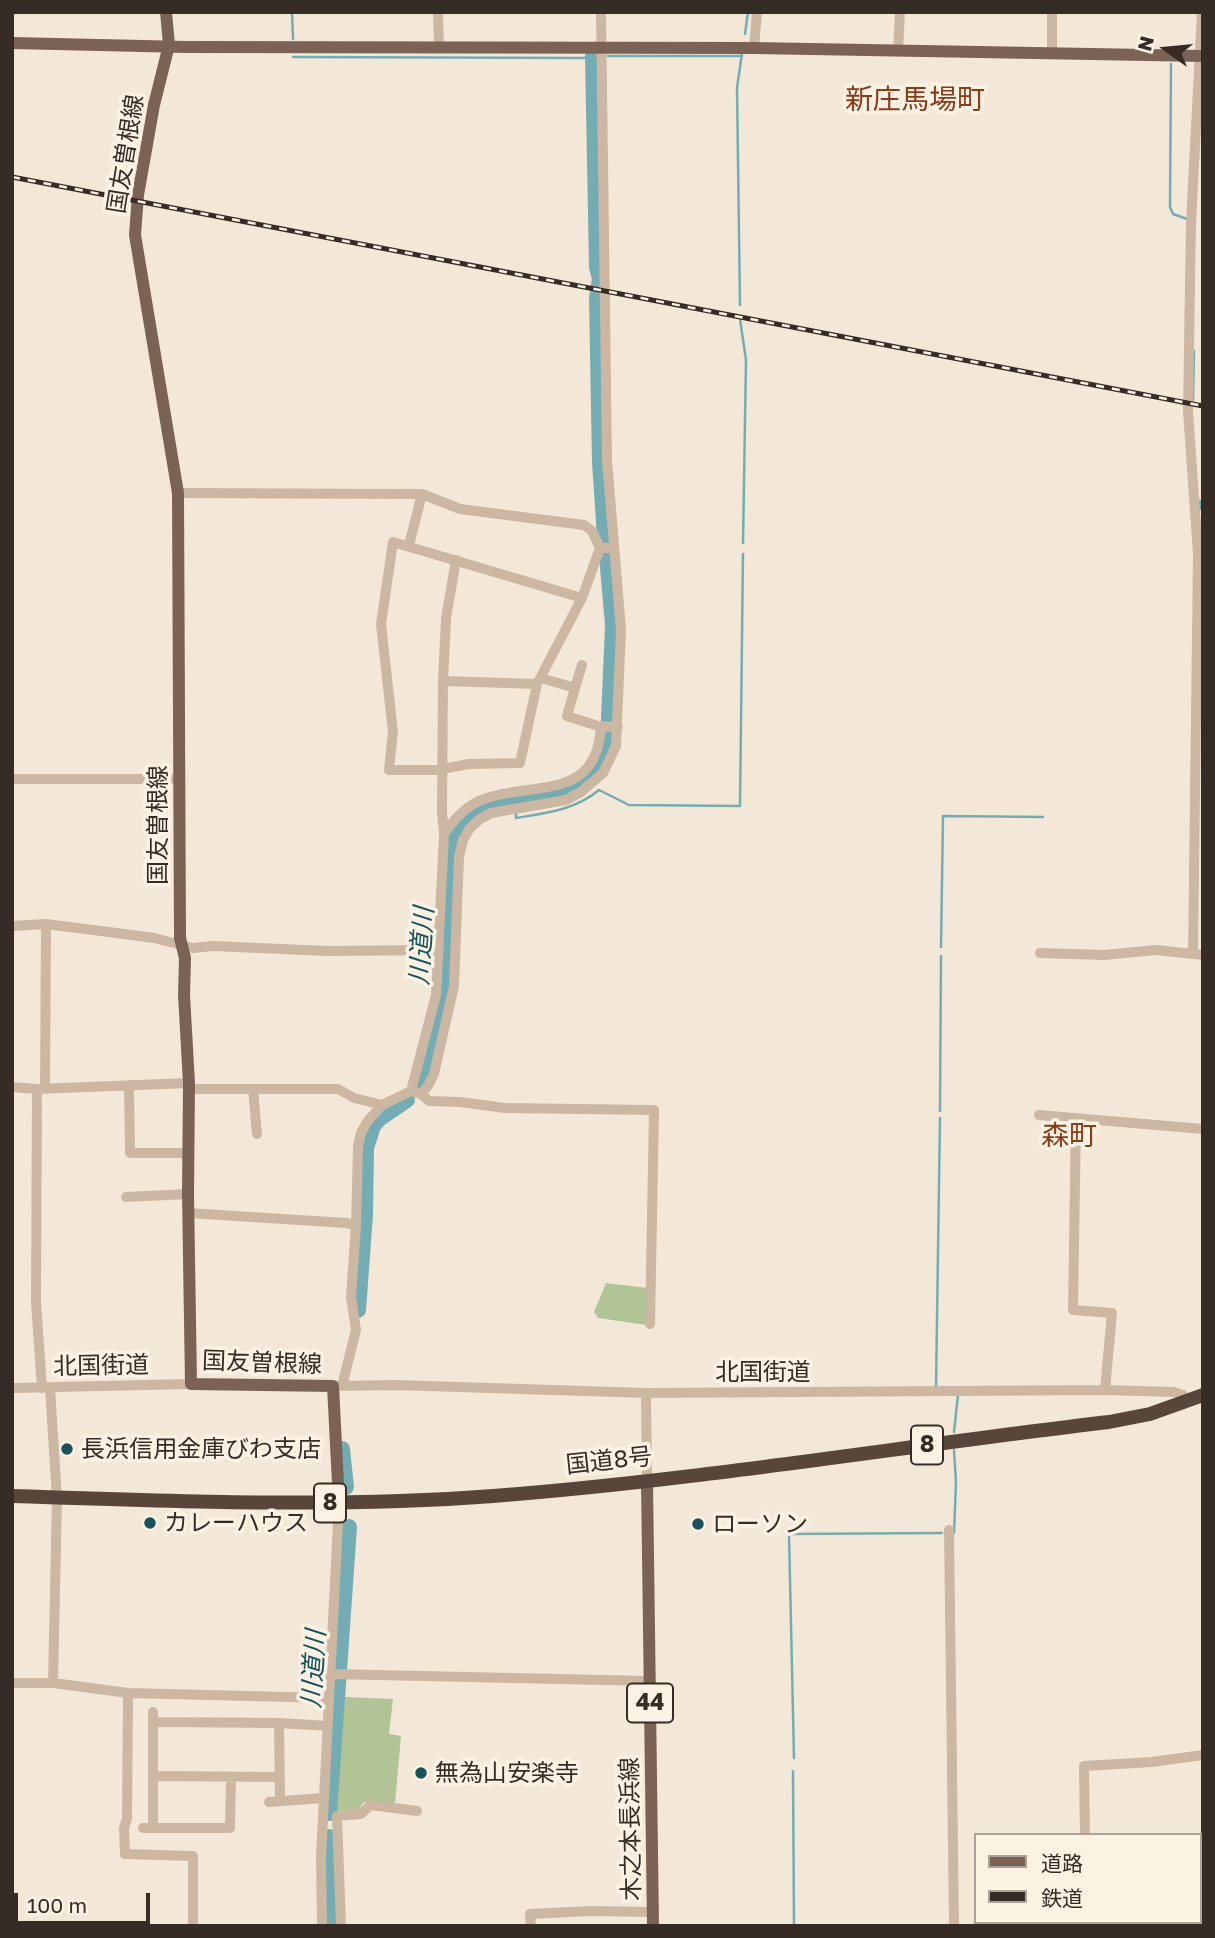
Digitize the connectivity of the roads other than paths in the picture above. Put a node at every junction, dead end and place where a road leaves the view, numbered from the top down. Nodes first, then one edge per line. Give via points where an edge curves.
1 (166, 12) edge
2 (438, 12) edge
3 (601, 12) edge
4 (757, 12) edge
5 (901, 12) edge
6 (1052, 12) edge
7 (1202, 12) edge
8 (12, 43) edge
9 (169, 45) junction
10 (439, 47) junction
11 (602, 48) junction
12 (754, 48) junction
13 (898, 51) junction
14 (1052, 52) junction
15 (1201, 56) edge
16 (1197, 215) edge
17 (178, 493) junction
18 (422, 494) junction
19 (409, 545) junction
20 (600, 548) junction
21 (613, 548) junction
22 (456, 560) junction
23 (582, 598) junction
24 (582, 665) dead end
25 (443, 681) junction
26 (539, 681) junction
27 (575, 688) junction
28 (609, 727) junction
29 (442, 769) junction
30 (12, 779) edge
31 (178, 779) junction
32 (1198, 820) edge
33 (444, 834) junction
34 (46, 924) junction
35 (12, 926) edge
36 (183, 947) junction
37 (439, 950) junction
38 (1040, 953) dead end
39 (1198, 954) edge
40 (130, 1085) junction
41 (189, 1086) junction
42 (12, 1087) edge
43 (41, 1089) junction
44 (253, 1089) junction
45 (416, 1093) junction
46 (382, 1105) junction
47 (1039, 1115) dead end
48 (1076, 1118) junction
49 (1203, 1129) edge
50 (257, 1134) dead end
51 (188, 1153) junction
52 (188, 1194) junction
53 (126, 1197) dead end
54 (188, 1213) junction
55 (356, 1226) junction
56 (650, 1324) dead end
57 (191, 1384) junction
58 (338, 1386) junction
59 (12, 1388) edge
60 (46, 1388) junction
61 (1105, 1391) junction
62 (646, 1393) junction
63 (1203, 1395) edge
64 (1188, 1402) junction
65 (647, 1481) junction
66 (12, 1496) edge
67 (57, 1498) junction
68 (339, 1503) junction
69 (948, 1530) dead end
70 (336, 1674) junction
71 (650, 1681) junction
72 (12, 1683) edge
73 (53, 1683) junction
74 (128, 1693) junction
75 (329, 1698) junction
76 (279, 1723) junction
77 (328, 1726) junction
78 (1203, 1755) edge
79 (153, 1776) junction
80 (231, 1777) junction
81 (280, 1777) junction
82 (324, 1798) junction
83 (417, 1811) dead end
84 (323, 1829) junction
85 (338, 1829) junction
86 (1085, 1833) edge
87 (653, 1912) junction
88 (193, 1926) edge
89 (322, 1926) edge
90 (341, 1926) edge
91 (531, 1926) edge
92 (653, 1926) edge
93 (954, 1926) edge

1 - 9 main road, 国友曽根線
2 - 10 street
3 - 11 street
4 - 12 street
5 - 13 street
6 - 14 street
7 - 15 street
8 - 9 main road
9 - 10 main road
9 - 17 main road, 国友曽根線 via 153,104 135,235
10 - 11 main road
11 - 12 main road
11 - 21 street via 607,460
12 - 13 main road
13 - 14 main road
14 - 15 main road
15 - 16 street
16 - 32 street via 1188,411 1198,554
17 - 18 street
17 - 31 main road, 国友曽根線
18 - 19 street
18 - 20 street via 460,509 584,525
19 - 22 street
19 - 29 street via 393,541 381,624 393,732 389,770
20 - 21 street
20 - 23 street
21 - 28 street via 621,630
22 - 23 street
22 - 25 street via 446,618
23 - 26 street
24 - 27 street
25 - 26 street
25 - 29 street
26 - 27 street
26 - 29 street via 520,763
27 - 28 street via 568,716
28 - 33 street via 596,755 578,777 558,787 485,799 460,814
28 - 45 street via 613,757 589,787 566,800 491,813 470,828 463,840 453,996 434,1074 428,1086
29 - 33 street
30 - 31 street
31 - 36 main road, 国友曽根線
32 - 39 street
33 - 37 street
34 - 35 street
34 - 36 street
34 - 43 street
36 - 37 street
36 - 41 main road, 国友曽根線
37 - 45 street via 436,995
38 - 39 street via 1104,955 1156,950
40 - 41 street
40 - 43 street
40 - 51 street via 130,1153
41 - 44 street
41 - 51 main road, 国友曽根線
42 - 43 street
43 - 60 street via 36,1303
44 - 46 street via 338,1089
44 - 50 street
45 - 46 street
45 - 56 street via 429,1101 505,1108 654,1110
46 - 55 street via 366,1122 358,1146
47 - 48 street
48 - 49 street
48 - 61 street via 1073,1310 1112,1313
51 - 52 main road, 国友曽根線
52 - 53 street
52 - 54 main road, 国友曽根線
54 - 55 street
54 - 57 main road, 国友曽根線
55 - 58 street via 351,1297 356,1330
57 - 58 main road, 国友曽根線
57 - 60 street, 北国街道
58 - 62 street, 北国街道
58 - 68 main road, 国友曽根線
59 - 60 street, 北国街道
60 - 67 street
61 - 62 street, 北国街道
61 - 64 street, 北国街道 via 1174,1392
62 - 65 street
63 - 64 highway, 国道8号 / 8
64 - 65 highway, 国道8号 / 8 via 1108,1422
65 - 68 highway, 国道8号 / 8 via 492,1496
65 - 71 main road, 木之本長浜線 / 44
66 - 67 highway, 国道8号 / 8
67 - 68 highway, 国道8号 / 8
67 - 73 street
68 - 70 street
69 - 93 street
70 - 71 street
70 - 75 street
71 - 87 main road, 木之本長浜線 / 44
72 - 73 street
73 - 74 street
74 - 75 street
74 - 88 street via 125,1854 192,1856
75 - 77 street
76 - 77 street
76 - 79 street via 153,1717
76 - 81 street
77 - 82 street
78 - 86 street via 1084,1766
79 - 80 street
79 - 80 street via 148,1828 230,1828
80 - 81 street
81 - 82 street via 275,1801
82 - 84 street
83 - 85 street via 369,1805 361,1814 337,1816
84 - 85 street
84 - 89 street
85 - 90 street
87 - 91 street via 530,1914
87 - 92 main road, 木之本長浜線 / 44

